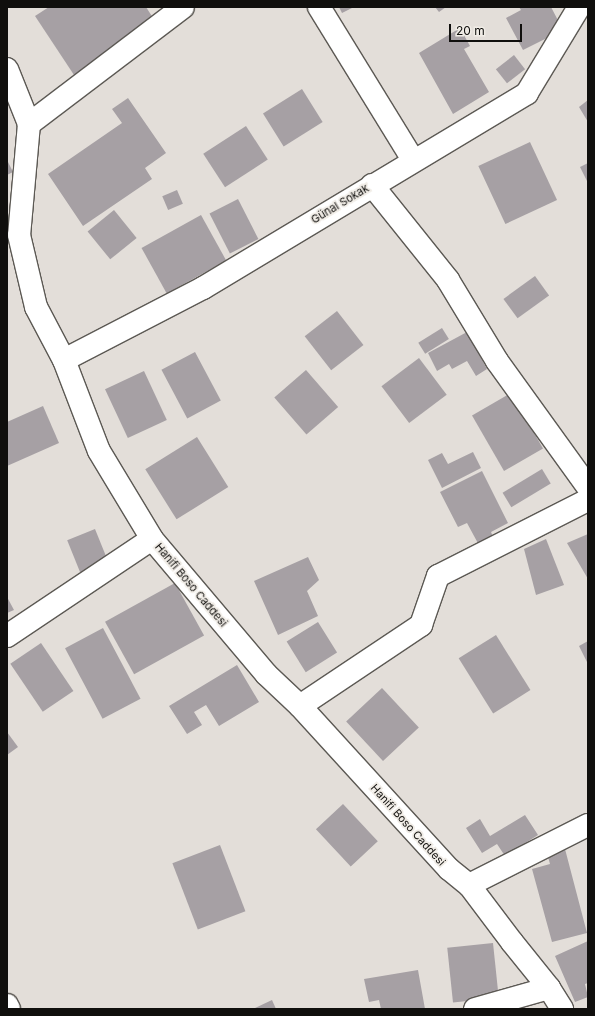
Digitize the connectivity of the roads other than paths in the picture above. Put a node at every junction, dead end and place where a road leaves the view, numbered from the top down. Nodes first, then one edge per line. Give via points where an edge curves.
1 (183, 7) edge
2 (319, 7) edge
3 (579, 7) edge
4 (7, 70) edge
5 (29, 124) junction
6 (413, 160) junction
7 (372, 185) junction
8 (64, 360) junction
9 (588, 487) edge
10 (588, 500) edge
11 (152, 539) junction
12 (7, 636) edge
13 (300, 706) junction
14 (588, 825) edge
15 (470, 885) junction
16 (549, 988) junction
17 (7, 1005) edge
18 (9, 1009) edge
19 (475, 1009) edge
20 (562, 1009) edge

1 - 5 street
2 - 6 street
3 - 6 street, Günal Sokak via 527,93
4 - 5 street, Hanifi Boso Caddesi
5 - 8 street, Hanifi Boso Caddesi via 19,234 36,308
6 - 7 street, Günal Sokak
7 - 8 street, Günal Sokak via 203,288
7 - 9 street via 448,280 497,361
8 - 11 street, Hanifi Boso Caddesi via 99,451
10 - 13 street via 438,576 421,625
11 - 12 street
11 - 13 street, Hanifi Boso Caddesi via 266,674
13 - 15 street, Hanifi Boso Caddesi via 449,869
14 - 15 street
15 - 16 street, Hanifi Boso Caddesi
16 - 19 street
16 - 20 street, Hanifi Boso Caddesi
17 - 18 street

